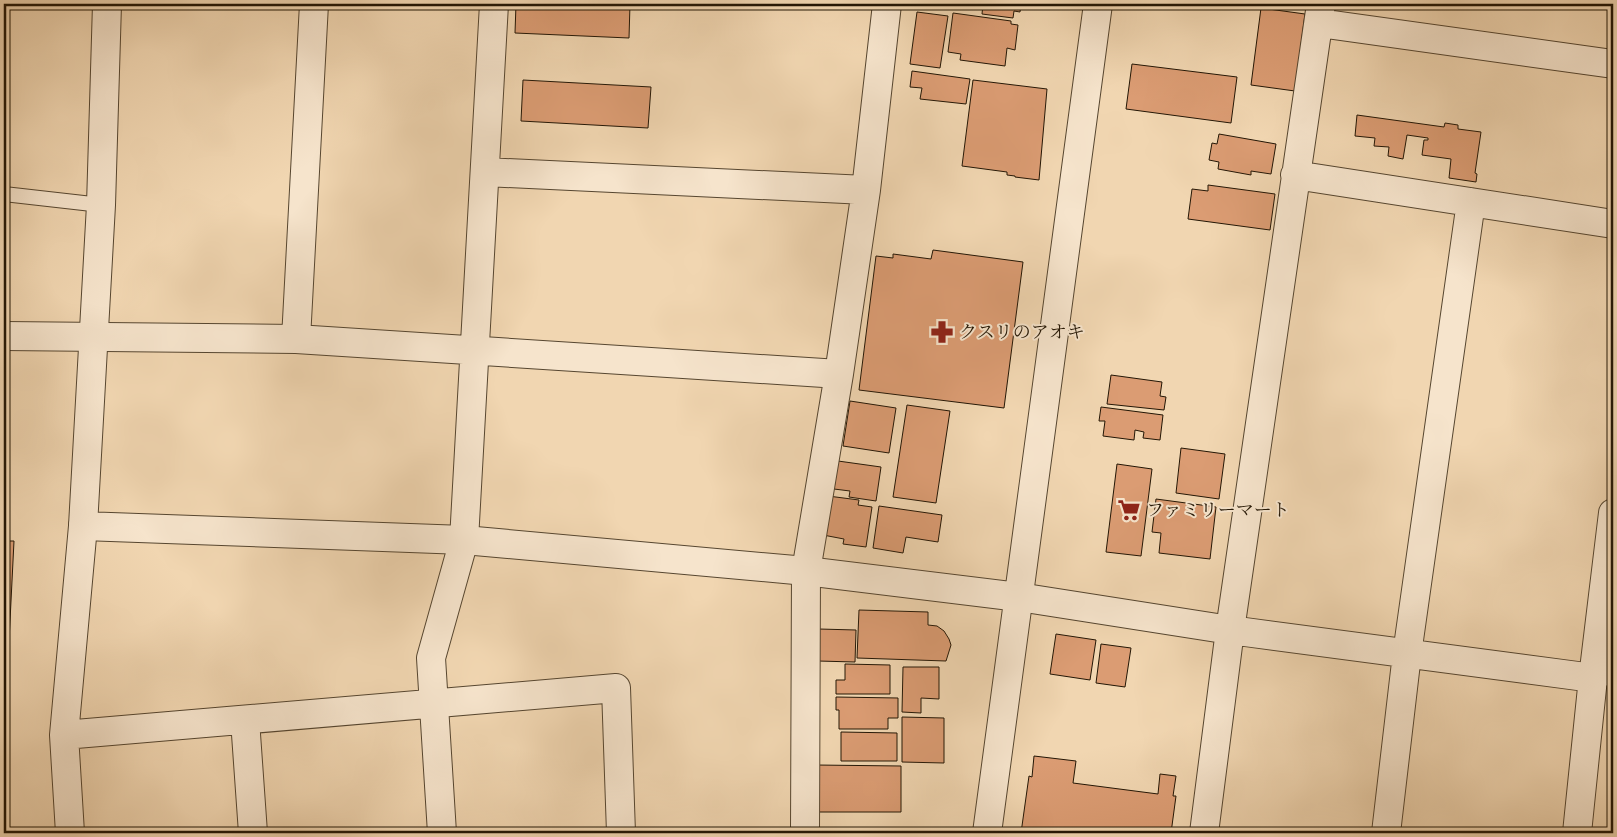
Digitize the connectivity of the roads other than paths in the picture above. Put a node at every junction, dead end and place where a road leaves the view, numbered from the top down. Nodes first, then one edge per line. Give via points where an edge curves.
1 (106, 4) edge
2 (314, 4) edge
3 (494, 4) edge
4 (887, 4) edge
5 (1098, 4) edge
6 (1320, 14) edge
7 (1613, 64) edge
8 (485, 172) junction
9 (1295, 175) junction
10 (866, 190) junction
11 (4, 194) edge
12 (1471, 202) junction
13 (101, 205) junction
14 (1613, 224) edge
15 (4, 336) edge
16 (95, 337) junction
17 (296, 339) junction
18 (475, 350) junction
19 (839, 374) junction
20 (1613, 513) edge
21 (83, 526) junction
22 (464, 540) junction
23 (806, 571) junction
24 (1019, 597) junction
25 (1230, 630) junction
26 (1408, 654) junction
27 (1603, 673) edge
28 (434, 703) junction
29 (246, 720) junction
30 (64, 735) junction
31 (70, 833) edge
32 (253, 833) edge
33 (442, 833) edge
34 (621, 833) edge
35 (805, 833) edge
36 (987, 833) edge
37 (1204, 833) edge
38 (1386, 833) edge
39 (1577, 833) edge

1 - 13 street
2 - 17 street
3 - 8 street
4 - 10 street
5 - 24 street
6 - 7 street
6 - 9 street
8 - 10 street
8 - 18 street
9 - 12 street
9 - 25 street
10 - 19 street
11 - 13 lane
12 - 14 street
12 - 26 street
13 - 16 street
15 - 16 street
16 - 17 street
16 - 21 street
17 - 18 street
18 - 19 street
18 - 22 street
19 - 23 street
20 - 27 street
21 - 22 street
21 - 30 street
22 - 23 street
22 - 28 street via 431,658
23 - 24 street
23 - 35 street
24 - 25 street
24 - 36 street
25 - 26 street
25 - 37 street
26 - 27 street
26 - 38 street
27 - 39 street
28 - 29 street
28 - 33 street
28 - 34 street via 616,688
29 - 30 street
29 - 32 street
30 - 31 street

